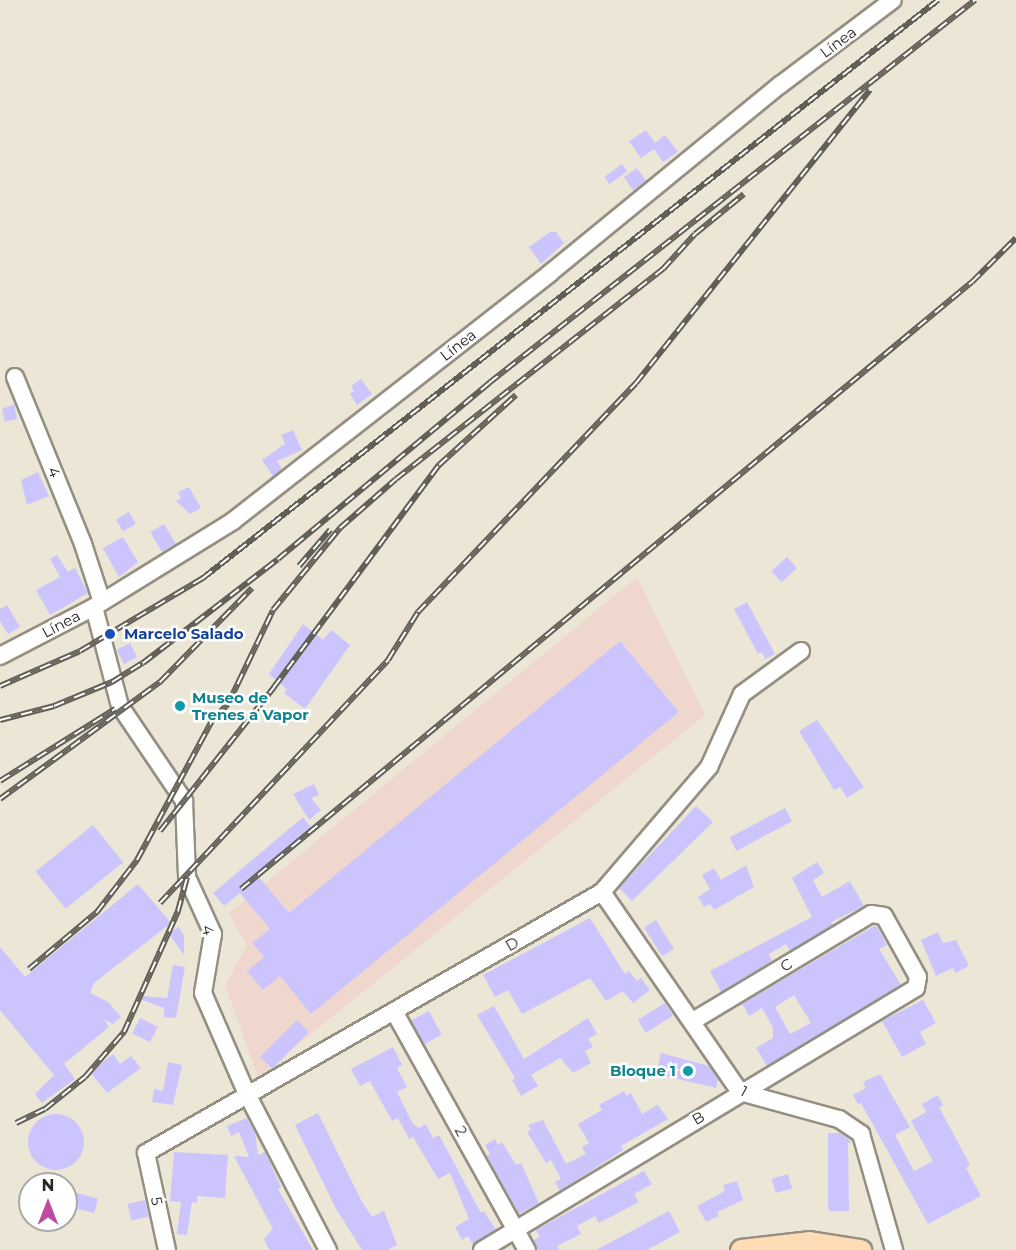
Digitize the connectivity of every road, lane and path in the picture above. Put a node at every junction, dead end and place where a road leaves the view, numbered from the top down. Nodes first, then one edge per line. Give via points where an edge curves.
1 (893, 0) edge
2 (15, 377) dead end
3 (98, 605) junction
4 (801, 651) dead end
5 (0, 656) edge
6 (602, 892) junction
7 (916, 988) joint
8 (395, 1012) junction
9 (693, 1021) junction
10 (740, 1092) junction
11 (247, 1094) junction
12 (146, 1153) joint
13 (517, 1232) junction
14 (167, 1250) edge
15 (328, 1250) edge
16 (482, 1250) edge
17 (527, 1250) edge
18 (741, 1250) edge
19 (860, 1250) edge
20 (894, 1250) edge

1 - 3 street, Línea via 780,85 550,273 233,521
2 - 3 street, 4 via 83,544
3 - 5 street, Línea
3 - 11 street, 4 via 120,706 184,801 187,877 213,934 202,993
4 - 6 street, D via 742,694 709,767
6 - 8 street, D
6 - 9 street, 1
7 - 9 street, C via 918,977 881,913 871,914
7 - 10 street, B
8 - 11 street, D
8 - 13 street, 2
9 - 10 street, 1
10 - 13 street, B
10 - 20 street, 1 via 839,1119 861,1134
11 - 12 street, D
11 - 15 street, 4
12 - 14 street, 5
13 - 16 street, B
13 - 17 street, 2
18 - 19 main road via 809,1242

